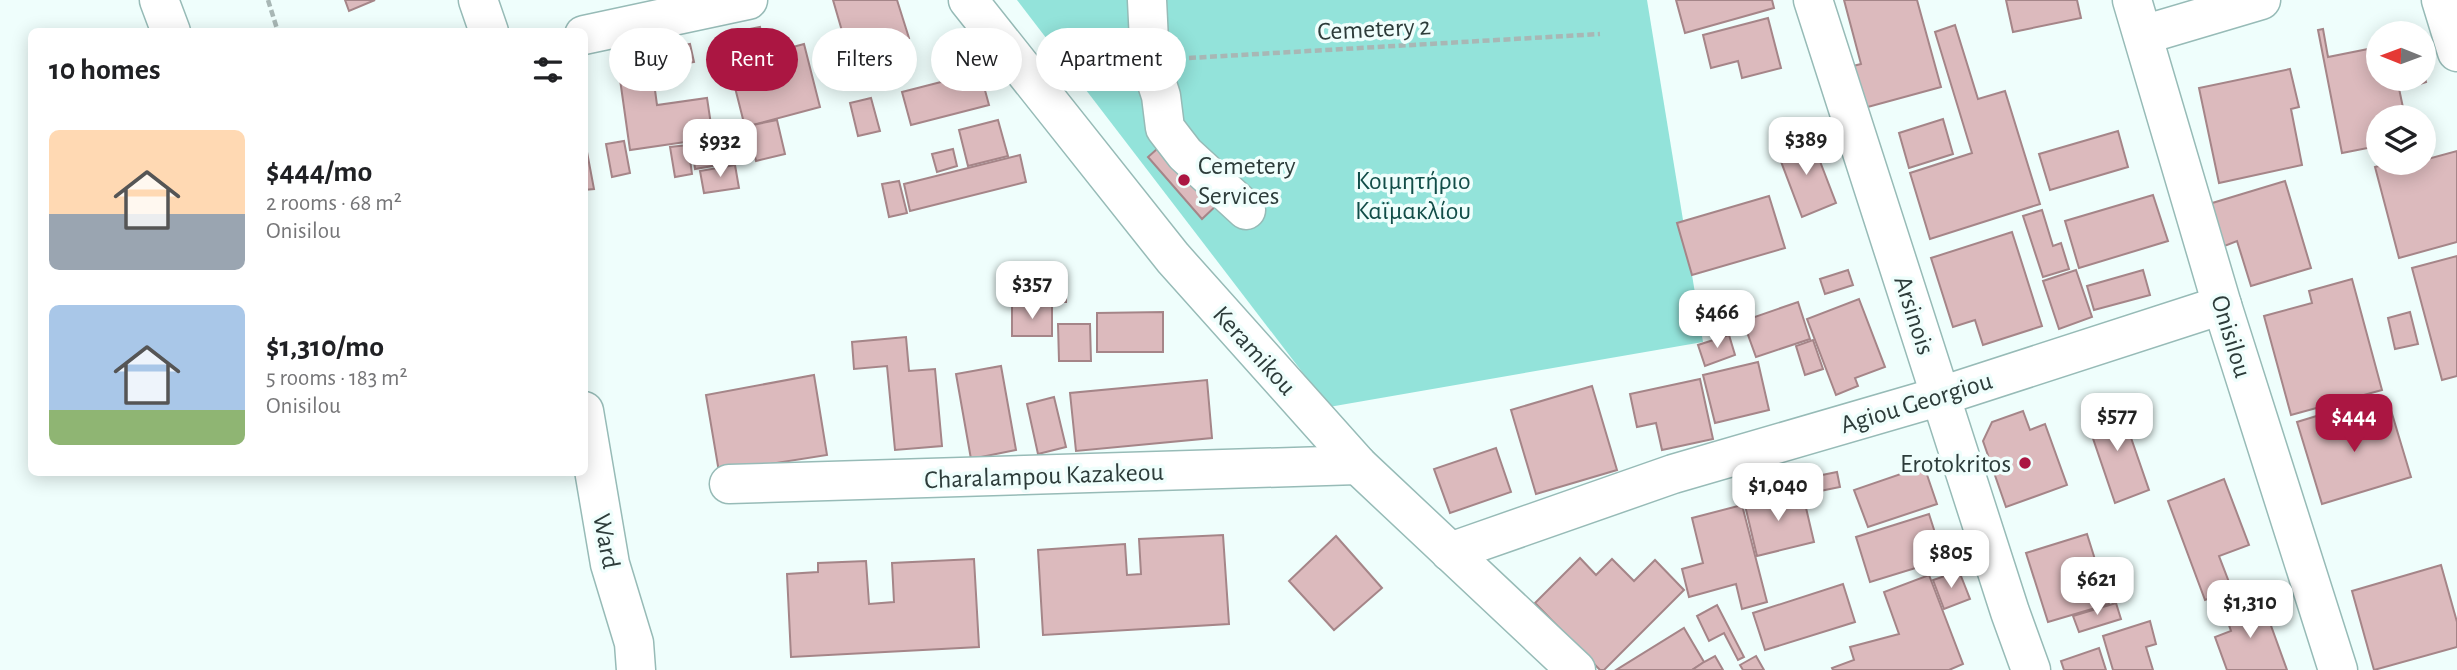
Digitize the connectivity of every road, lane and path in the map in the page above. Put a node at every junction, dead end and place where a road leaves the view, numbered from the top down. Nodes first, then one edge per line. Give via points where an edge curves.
1 (159, 0) edge
2 (268, 0) edge
3 (478, 0) edge
4 (748, 0) edge
5 (968, 0) edge
6 (1147, 0) edge
7 (1812, 0) edge
8 (2262, 0) edge
9 (2441, 0) edge
10 (2137, 18) edge
11 (170, 28) edge
12 (277, 28) edge
13 (488, 28) edge
14 (1148, 28) edge
15 (588, 34) edge
16 (1600, 34) dead end
17 (2457, 52) edge
18 (1186, 60) edge
19 (1159, 91) edge
20 (1246, 210) dead end
21 (2222, 305) junction
22 (1941, 396) junction
23 (588, 435) edge
24 (1358, 465) junction
25 (729, 484) dead end
26 (1450, 552) junction
27 (636, 670) edge
28 (1576, 670) edge
29 (2031, 670) edge
30 (2338, 670) edge

1 - 11 street
2 - 12 path
3 - 13 street
4 - 15 street
5 - 24 street, Keramikou via 1173,258
6 - 14 street
7 - 22 street, Arsinois
8 - 10 street
9 - 17 street
10 - 21 street, Onisilou
16 - 18 path, Cemetery 2
19 - 20 street via 1165,128 1185,155
21 - 22 street, Agiou Georgiou
21 - 30 street, Onisilou
22 - 26 street, Agiou Georgiou via 1673,474
22 - 29 street, Arsinois
23 - 27 street, Ward via 610,564 634,643
24 - 25 street, Charalampou Kazakeou
24 - 26 street, Keramikou
26 - 28 street, Keramikou

